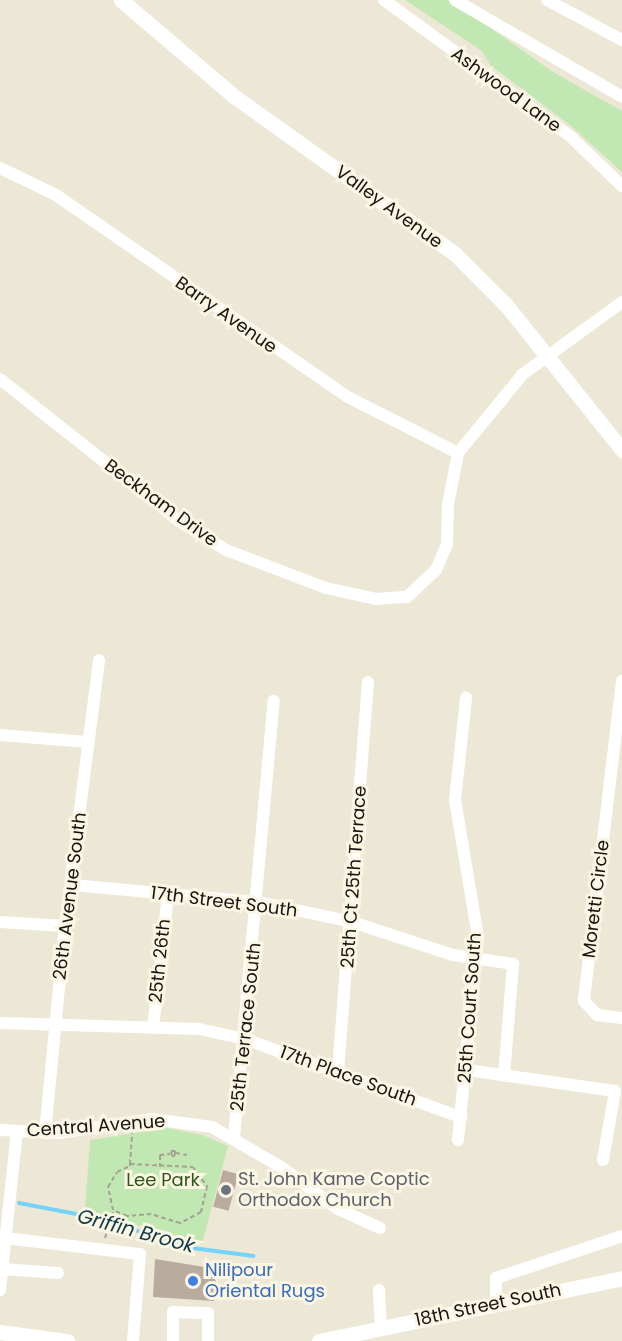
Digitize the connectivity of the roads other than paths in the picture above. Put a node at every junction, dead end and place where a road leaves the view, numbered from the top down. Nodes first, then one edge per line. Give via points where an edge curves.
1 (121, 0) edge
2 (384, 0) edge
3 (455, 0) edge
4 (467, 0) edge
5 (547, 0) edge
6 (482, 16) junction
7 (622, 40) edge
8 (622, 98) edge
9 (0, 168) edge
10 (622, 186) edge
11 (622, 302) edge
12 (548, 357) junction
13 (0, 379) edge
14 (622, 450) edge
15 (458, 453) junction
16 (99, 660) dead end
17 (622, 681) edge
18 (368, 682) dead end
19 (466, 698) dead end
20 (274, 701) dead end
21 (0, 735) edge
22 (88, 742) junction
23 (73, 885) junction
24 (168, 894) junction
25 (258, 902) junction
26 (352, 921) junction
27 (0, 922) edge
28 (65, 926) junction
29 (477, 960) junction
30 (622, 1018) edge
31 (0, 1023) edge
32 (55, 1026) junction
33 (153, 1028) junction
34 (245, 1039) junction
35 (467, 1070) junction
36 (338, 1071) junction
37 (504, 1076) junction
38 (461, 1117) junction
39 (0, 1130) edge
40 (17, 1132) junction
41 (45, 1133) junction
42 (234, 1137) junction
43 (458, 1140) dead end
44 (603, 1160) dead end
45 (380, 1228) dead end
46 (622, 1236) edge
47 (3, 1241) edge
48 (2, 1269) junction
49 (58, 1273) dead end
50 (622, 1278) edge
51 (0, 1290) edge
52 (379, 1290) dead end
53 (496, 1302) junction
54 (381, 1329) junction
55 (0, 1332) edge
56 (67, 1341) edge
57 (133, 1341) edge
58 (173, 1341) edge
59 (208, 1341) edge
60 (319, 1341) edge

1 - 12 main road, Valley Avenue via 235,98 454,253 506,305
2 - 10 street, Ashwood Lane via 571,137
3 - 6 street
4 - 6 street
5 - 7 street
6 - 8 street
9 - 15 street, Barry Avenue via 56,195 339,392
11 - 12 street, Beckham Drive
12 - 14 main road, Valley Avenue
12 - 15 street, Beckham Drive via 523,374
13 - 15 street, Beckham Drive via 179,521 226,550 326,588 376,599 407,597 436,570 447,544 448,504
16 - 22 street, 26th Avenue South
17 - 30 street, Moretti Circle via 585,1001 597,1015
18 - 26 street, 25th Ct 25th Terrace
19 - 29 street, 25th Court South via 455,800 478,937
20 - 25 street, 25th Terrace South
21 - 22 street
22 - 23 street, 26th Avenue South
23 - 24 street, 17th Street South
23 - 28 street, 26th Avenue South
24 - 25 street, 17th Street South
24 - 33 street, 25th 26th
25 - 26 street, 17th Street South
25 - 34 street, 25th Terrace South
26 - 29 street, 17th Street South
26 - 36 street, 25th Ct 25th Terrace
27 - 28 street
28 - 32 street, 26th Avenue South
29 - 35 street, 25th Court South
29 - 37 street, 17th Street South via 513,964
31 - 32 street, 17th Place South
32 - 33 street, 17th Place South
32 - 41 street, 26th Avenue South
33 - 34 street, 17th Place South via 199,1029
34 - 36 street, 17th Place South
34 - 42 street, 25th Terrace South
35 - 37 street
35 - 38 street, 25th Court South
36 - 38 street, 17th Place South
37 - 44 street via 615,1091
38 - 43 street, 25th Court South
39 - 40 street, Central Avenue
40 - 41 street, Central Avenue
40 - 47 street
41 - 42 street, Central Avenue via 152,1119 188,1121
42 - 45 street, Central Avenue via 338,1209
46 - 53 street via 496,1278
47 - 48 street
47 - 57 street via 140,1254
48 - 49 street
48 - 51 street
50 - 53 main road, 18th Street South
52 - 54 street
53 - 54 main road, 18th Street South
54 - 60 main road, 18th Street South
55 - 56 main road
58 - 59 street via 173,1312 208,1313

